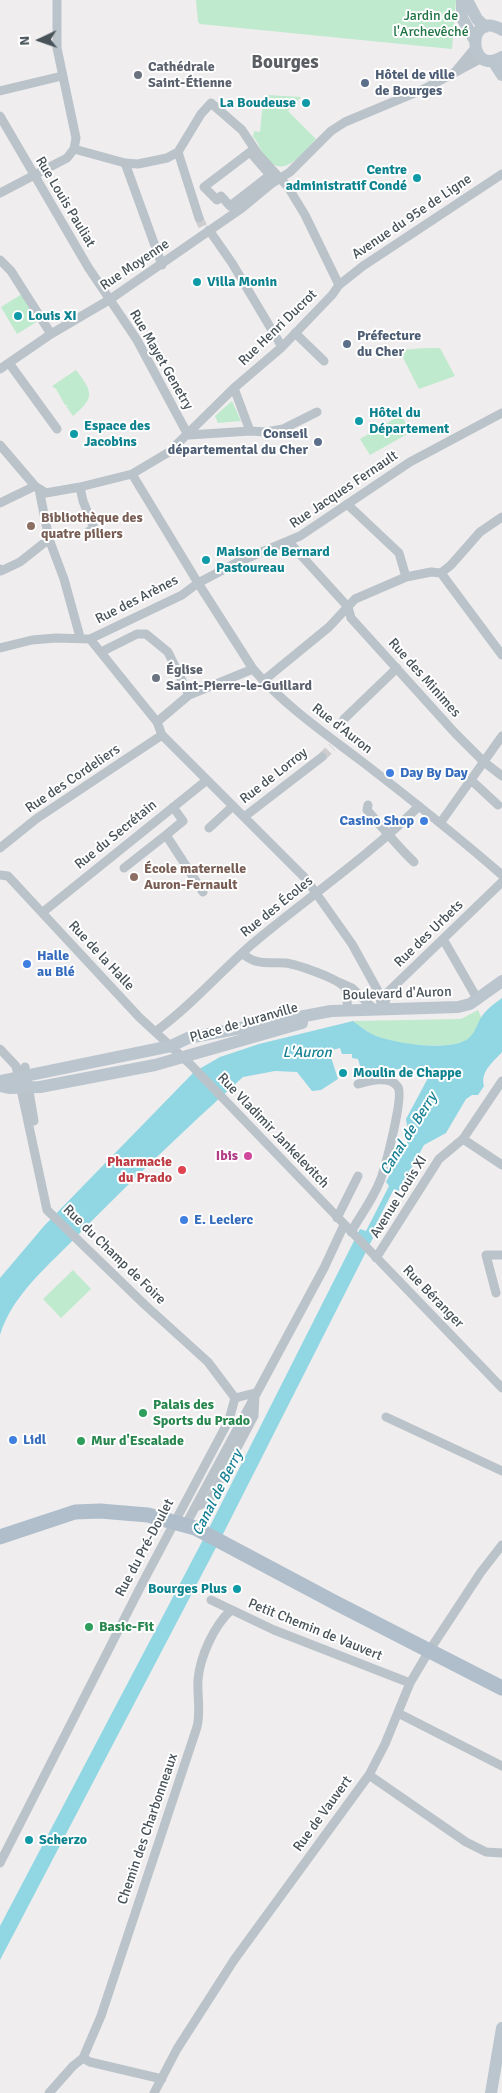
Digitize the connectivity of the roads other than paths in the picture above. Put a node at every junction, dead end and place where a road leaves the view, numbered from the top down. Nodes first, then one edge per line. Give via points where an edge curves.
1 (57, 0) edge
2 (462, 0) edge
3 (467, 0) edge
4 (496, 26) edge
5 (485, 52) edge
6 (502, 75) edge
7 (62, 76) junction
8 (0, 91) edge
9 (0, 116) edge
10 (74, 149) junction
11 (178, 152) junction
12 (125, 163) junction
13 (33, 174) junction
14 (502, 174) edge
15 (270, 175) joint
16 (281, 178) junction
17 (0, 193) edge
18 (204, 227) junction
19 (0, 260) edge
20 (162, 265) junction
21 (339, 285) junction
22 (109, 300) junction
23 (294, 333) junction
24 (51, 334) junction
25 (282, 346) junction
26 (324, 361) dead end
27 (9, 363) junction
28 (0, 369) edge
29 (234, 388) junction
30 (317, 412) dead end
31 (502, 413) edge
32 (57, 429) dead end
33 (250, 431) junction
34 (188, 435) junction
35 (0, 445) edge
36 (132, 474) junction
37 (37, 487) junction
38 (80, 487) junction
39 (0, 503) edge
40 (347, 504) junction
41 (502, 517) edge
42 (89, 531) dead end
43 (49, 539) junction
44 (289, 542) junction
45 (0, 569) edge
46 (441, 573) junction
47 (406, 577) junction
48 (198, 583) junction
49 (348, 608) junction
50 (80, 638) junction
51 (90, 639) junction
52 (0, 648) edge
53 (101, 652) junction
54 (502, 655) edge
55 (396, 668) junction
56 (253, 669) junction
57 (264, 681) junction
58 (189, 695) junction
59 (344, 719) dead end
60 (157, 722) junction
61 (162, 735) junction
62 (502, 736) edge
63 (322, 757) tunnel mouth
64 (484, 762) junction
65 (502, 776) edge
66 (207, 780) junction
67 (471, 780) junction
68 (368, 804) dead end
69 (498, 805) dead end
70 (234, 806) junction
71 (420, 806) junction
72 (173, 807) junction
73 (244, 817) junction
74 (441, 822) junction
75 (209, 828) dead end
76 (166, 835) junction
77 (390, 835) junction
78 (0, 848) edge
79 (414, 862) dead end
80 (124, 868) dead end
81 (0, 874) edge
82 (502, 874) edge
83 (502, 882) edge
84 (203, 892) dead end
85 (316, 892) junction
86 (43, 912) junction
87 (443, 939) junction
88 (242, 953) junction
89 (502, 974) edge
90 (502, 981) edge
91 (341, 983) junction
92 (489, 990) junction
93 (478, 1000) junction
94 (348, 1010) junction
95 (379, 1010) junction
96 (331, 1011) junction
97 (155, 1032) junction
98 (0, 1041) edge
99 (168, 1044) junction
100 (0, 1049) edge
101 (187, 1061) junction
102 (25, 1077) junction
103 (0, 1081) edge
104 (502, 1081) edge
105 (358, 1084) dead end
106 (0, 1086) edge
107 (463, 1139) junction
108 (502, 1165) edge
109 (358, 1176) dead end
110 (337, 1218) junction
111 (350, 1231) junction
112 (81, 1240) junction
113 (98, 1254) dead end
114 (502, 1255) edge
115 (376, 1258) junction
116 (496, 1293) dead end
117 (502, 1388) edge
118 (255, 1393) junction
119 (235, 1398) junction
120 (386, 1416) dead end
121 (502, 1471) edge
122 (185, 1526) junction
123 (0, 1537) edge
124 (502, 1545) edge
125 (211, 1600) dead end
126 (231, 1610) junction
127 (429, 1651) junction
128 (410, 1683) junction
129 (502, 1688) edge
130 (398, 1713) junction
131 (502, 1766) edge
132 (369, 1775) junction
133 (502, 1853) edge
134 (0, 1863) edge
135 (502, 2028) edge
136 (83, 2058) junction
137 (162, 2080) junction
138 (49, 2093) edge
139 (154, 2093) edge
140 (491, 2093) edge

1 - 7 street via 57,48
2 - 5 main road via 462,18
3 - 4 main road via 478,19
4 - 5 main road via 477,34
5 - 6 main road
5 - 16 street, Rue Moyenne via 454,74 343,124
7 - 8 street
7 - 10 street via 75,132
9 - 13 street, Rue Louis Pauliat
10 - 12 street
10 - 13 street via 66,158
11 - 12 street via 148,163
11 - 16 street via 211,103 242,130 258,154
11 - 18 street
12 - 20 street
13 - 17 street
13 - 22 street, Rue Louis Pauliat
14 - 21 street, Avenue du 95e de Ligne
15 - 15 street via 230,206 221,196 217,200 204,187 250,152
16 - 18 street, Rue Moyenne via 242,208
16 - 21 street via 306,214
18 - 20 street, Rue Moyenne
18 - 25 street via 232,263
19 - 24 street via 11,271
20 - 22 street, Rue Moyenne
21 - 23 street, Rue Henri Ducrot
22 - 24 street, Rue Moyenne
22 - 34 street, Rue Mayet Genetry via 137,340
23 - 25 street, Rue Henri Ducrot
23 - 26 street
24 - 27 street, Rue Moyenne
25 - 29 street, Rue Henri Ducrot
27 - 28 street, Rue Moyenne
27 - 32 street
29 - 33 street
29 - 34 street, Rue Henri Ducrot
30 - 33 street via 283,430
31 - 40 street, Rue Jacques Fernault via 410,462
33 - 34 street
34 - 36 street, Rue Henri Ducrot via 169,452
35 - 37 street
36 - 38 street, Rue Henri Ducrot
36 - 48 street, Rue d'Auron
37 - 38 street, Rue Henri Ducrot via 48,493
37 - 39 street
37 - 43 street
38 - 42 street via 94,528
40 - 44 street, Rue Jacques Fernault
40 - 47 street via 398,553
41 - 46 street via 480,532
43 - 45 street via 20,562
43 - 50 street
44 - 48 street, Rue Jacques Fernault via 238,562
44 - 49 street, Rue des Minimes
46 - 47 street
46 - 54 street
47 - 49 street via 355,599
48 - 51 street, Rue des Arènes via 182,595
48 - 56 street, Rue d'Auron
49 - 55 street, Rue des Minimes via 351,618
49 - 57 street
50 - 51 street, Rue des Arènes
50 - 52 street, Rue des Arènes via 32,640
51 - 53 street
53 - 58 street via 137,634 146,634 168,652
53 - 60 street
55 - 59 street
55 - 64 street, Rue des Minimes
56 - 57 street, Rue d'Auron
56 - 58 street
57 - 71 street, Rue d'Auron via 334,745
58 - 60 street
60 - 61 street
61 - 66 street
61 - 78 street, Rue des Cordeliers via 36,819
62 - 64 street
63 - 73 street, Rue de Lorroy
64 - 65 street, Rue des Minimes
64 - 67 street
66 - 70 street
66 - 72 street, Rue du Secrétain
67 - 69 street
67 - 74 street
68 - 77 street via 367,810
70 - 73 street
70 - 75 street
71 - 74 street, Rue d'Auron
71 - 77 street, Rue des Écoles
72 - 76 street via 183,821
72 - 86 street, Rue du Secrétain
73 - 85 street
74 - 82 street, Rue d'Auron
76 - 80 street
76 - 84 street
77 - 79 street
77 - 85 street, Rue des Écoles
81 - 86 street, Rue de la Halle via 8,876
83 - 87 street, Rue des Urbets
85 - 88 street, Rue des Écoles
85 - 95 street via 352,944 378,992
86 - 97 street, Rue de la Halle
87 - 93 street
87 - 95 street, Rue des Urbets via 388,992
88 - 91 street via 261,964 296,965
88 - 97 street, Rue des Écoles
89 - 92 main road, Boulevard d'Auron
90 - 92 main road, Boulevard d'Auron
91 - 94 street via 346,989
91 - 95 street
92 - 93 main road, Boulevard d'Auron
93 - 95 main road, Boulevard d'Auron via 458,1007
94 - 95 main road, Boulevard d'Auron
94 - 96 main road, Boulevard d'Auron
96 - 99 main road, Place de Juranville
96 - 101 main road, Place de Juranville via 293,1027
97 - 99 street, Rue de la Halle
98 - 102 street
99 - 101 street, Rue de la Halle
99 - 102 main road, Place de Juranville
100 - 102 street
101 - 102 main road, Place de Juranville via 155,1064 40,1087
101 - 110 street, Rue Vladimir Jankelevitch
102 - 103 main road
102 - 106 main road
102 - 112 street, Rue du Champ de Foire via 48,1209
104 - 107 street, Avenue Louis XI
105 - 111 street, Rue du Pré-Doulet via 389,1081 397,1086 400,1094 379,1182
107 - 108 street
107 - 115 street, Avenue Louis XI via 439,1159
109 - 110 street
110 - 111 street, Rue Vladimir Jankelevitch
111 - 115 street, Rue Béranger
111 - 118 street, Rue du Pré-Doulet via 324,1268
112 - 113 street, Rue du Champ de Foire
112 - 119 street, Rue du Champ de Foire via 145,1305 208,1362
114 - 116 street via 486,1255
115 - 117 street, Rue Béranger
118 - 119 street
118 - 122 street, Rue du Pré-Doulet via 254,1416 209,1502 196,1507
119 - 122 street, Rue du Pré-Doulet
120 - 121 street
122 - 123 main road via 148,1515 75,1512
122 - 127 main road via 227,1544
122 - 134 street, Rue du Pré-Doulet via 144,1580
124 - 127 street, Rue de Vauvert
125 - 126 street, Petit Chemin de Vauvert
126 - 128 street, Petit Chemin de Vauvert
126 - 136 street, Chemin des Charbonneaux via 217,1627 203,1658 198,1679 197,1727 101,2016
127 - 128 street, Rue de Vauvert
127 - 129 main road
128 - 130 street, Rue de Vauvert
130 - 131 street
130 - 132 street, Rue de Vauvert
132 - 133 street via 466,1842 486,1852
132 - 137 street, Rue de Vauvert via 234,1960 177,2049
135 - 140 main road
136 - 137 street
136 - 138 street, Chemin des Charbonneaux
137 - 139 street, Rue de Vauvert

